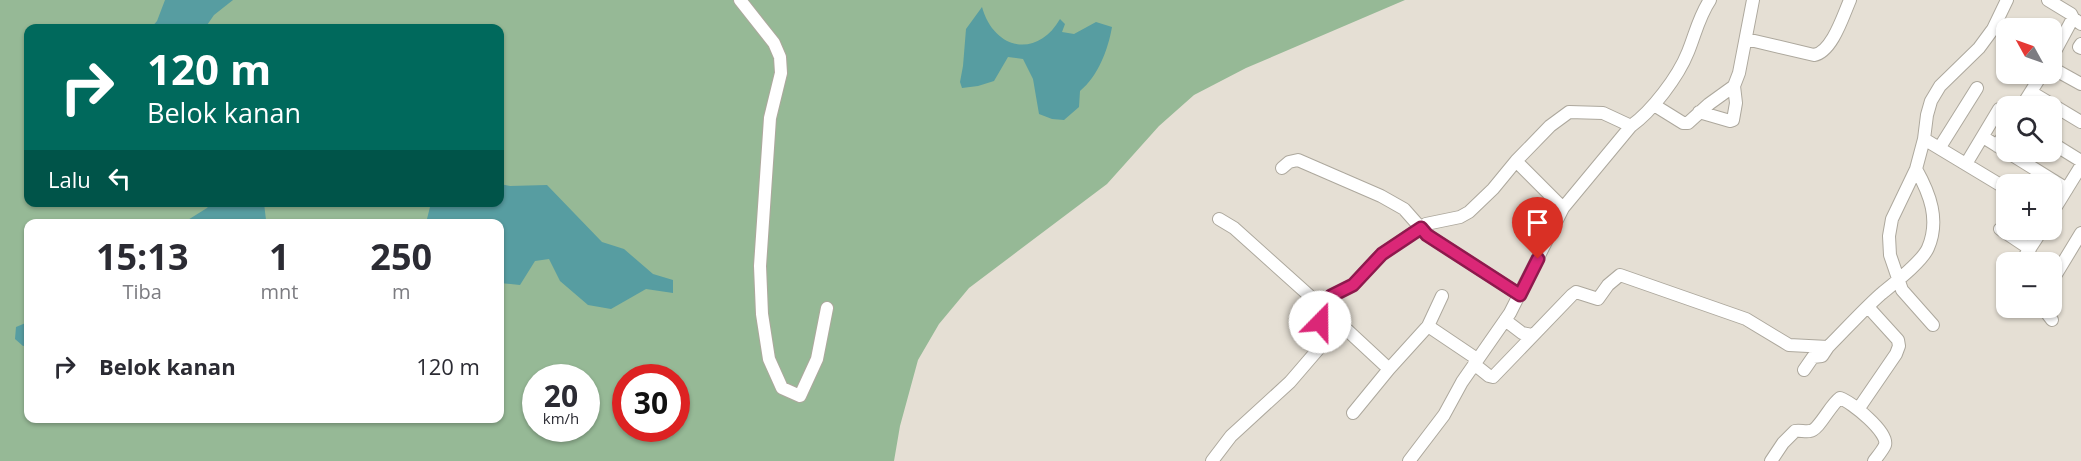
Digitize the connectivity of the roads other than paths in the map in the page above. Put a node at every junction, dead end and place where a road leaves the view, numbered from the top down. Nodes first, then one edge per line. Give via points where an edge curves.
1 (740, 0) edge
2 (1710, 0) edge
3 (1753, 0) edge
4 (1850, 0) edge
5 (2007, 0) edge
6 (2048, 0) edge
7 (2077, 21) edge
8 (1746, 39) junction
9 (2062, 43) edge
10 (2062, 74) edge
11 (2036, 84) edge
12 (2081, 84) edge
13 (1734, 86) junction
14 (1977, 88) dead end
15 (2031, 92) junction
16 (2028, 96) edge
17 (1654, 105) junction
18 (1699, 112) junction
19 (1996, 114) edge
20 (2081, 122) edge
21 (1631, 126) junction
22 (1983, 137) junction
23 (1924, 139) junction
24 (1996, 145) edge
25 (1940, 147) junction
26 (2062, 149) edge
27 (1516, 161) junction
28 (2081, 161) edge
29 (2023, 162) edge
30 (1966, 164) junction
31 (2081, 166) edge
32 (1282, 168) dead end
33 (1916, 169) junction
34 (1996, 182) edge
35 (2067, 189) junction
36 (2062, 197) edge
37 (1563, 208) junction
38 (1219, 219) dead end
39 (1421, 228) junction
40 (2080, 237) edge
41 (2016, 240) edge
42 (2036, 240) edge
43 (2030, 249) junction
44 (2028, 252) edge
45 (2062, 265) edge
46 (1898, 281) junction
47 (1520, 295) junction
48 (1442, 296) dead end
49 (1322, 307) junction
50 (1868, 307) junction
51 (827, 308) dead end
52 (1506, 320) junction
53 (1933, 325) dead end
54 (1428, 326) junction
55 (1330, 335) junction
56 (1532, 335) junction
57 (1828, 347) junction
58 (1476, 361) junction
59 (1389, 369) junction
60 (1804, 370) dead end
61 (1859, 408) junction
62 (1353, 414) dead end
63 (1212, 461) edge
64 (1409, 461) edge
65 (1771, 461) edge
66 (1874, 461) edge

1 - 51 street via 774,43 780,57 781,73 770,129 760,266 762,304 769,358 782,387 800,396 817,359
2 - 17 street via 1687,54
3 - 8 street
4 - 8 street via 1821,54
5 - 23 street via 1979,48 1931,100
6 - 7 street
7 - 9 street
8 - 13 street
10 - 12 street
11 - 15 street
13 - 18 street
13 - 18 street via 1733,120
14 - 25 street
15 - 16 street
15 - 20 street
17 - 18 street via 1683,123
17 - 21 street
19 - 22 street
21 - 27 street via 1603,113 1569,112
21 - 37 street
22 - 24 street
22 - 30 street
23 - 25 street
23 - 33 street
25 - 30 street
26 - 28 street
27 - 37 street
27 - 39 street via 1469,212
29 - 35 street
30 - 34 street
31 - 35 street
32 - 39 street via 1294,160 1302,162 1381,196 1404,209
33 - 46 street via 1892,219 1889,236
33 - 46 street via 1932,201 1935,221 1928,250
35 - 36 street
37 - 47 street
38 - 49 street
39 - 47 street
39 - 49 street via 1382,254 1357,281 1331,296
40 - 45 street
41 - 43 street
42 - 43 street
43 - 44 street
46 - 50 street
46 - 53 street
47 - 52 street
48 - 54 street
49 - 55 street via 1318,316
50 - 57 street
50 - 61 street via 1899,346
52 - 56 street via 1522,333
52 - 58 street
54 - 58 street
54 - 59 street
55 - 59 street via 1347,330
55 - 63 street via 1290,382 1231,436
56 - 57 street via 1576,292 1598,299 1620,275 1746,319 1789,345
56 - 58 street via 1493,377
57 - 60 street via 1821,357 1813,357
58 - 64 street via 1444,415
59 - 62 street
61 - 65 street via 1837,399 1815,429 1795,431
61 - 66 street via 1885,438 1885,445

